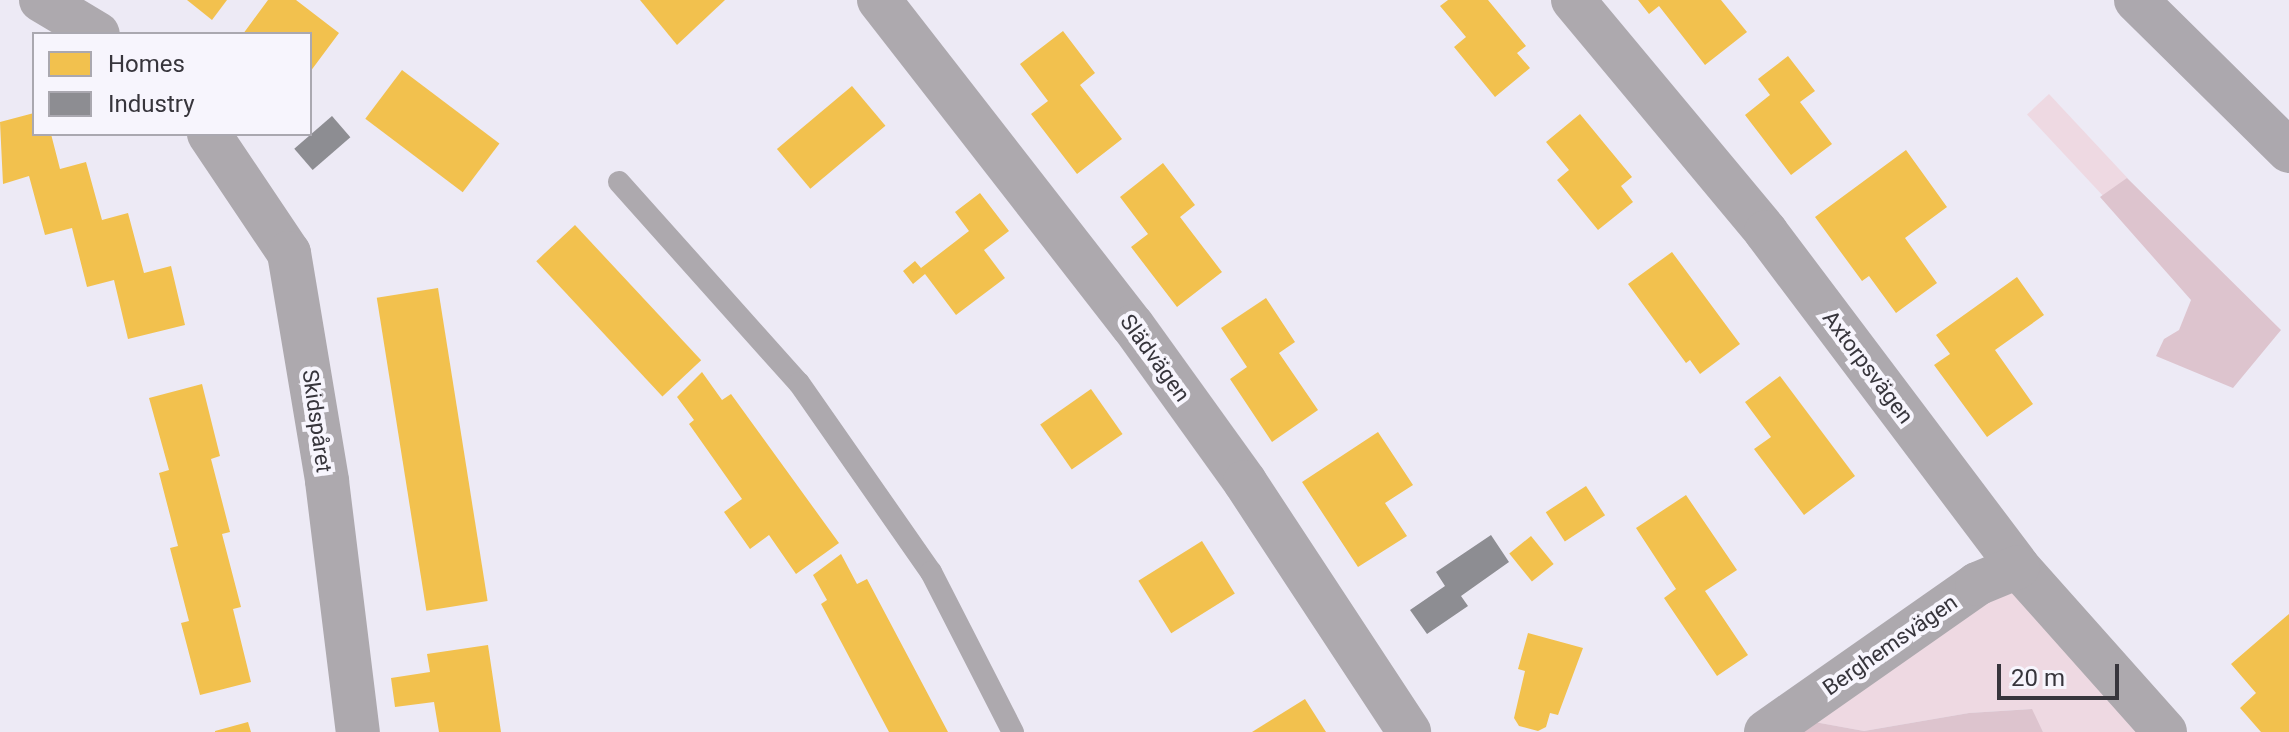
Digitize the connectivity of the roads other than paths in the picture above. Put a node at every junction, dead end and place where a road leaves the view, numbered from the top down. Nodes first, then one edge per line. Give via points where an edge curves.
1 (41, 0) edge
2 (879, 0) edge
3 (1573, 0) edge
4 (2136, 0) edge
5 (95, 32) edge
6 (210, 136) edge
7 (2289, 151) edge
8 (619, 182) dead end
9 (2018, 567) junction
10 (358, 732) edge
11 (1013, 732) edge
12 (1409, 732) edge
13 (1766, 732) edge
14 (2165, 732) edge

1 - 5 street
2 - 12 street, Slädvägen via 1133,326 1245,482
3 - 9 street, Axtorpsvägen via 1766,232
4 - 7 street
6 - 10 street, Skidspåret via 289,253 327,481
8 - 11 lane via 799,383 931,572
9 - 13 street, Berghemsvägen via 1977,584
9 - 14 street, Axtorpsvägen

